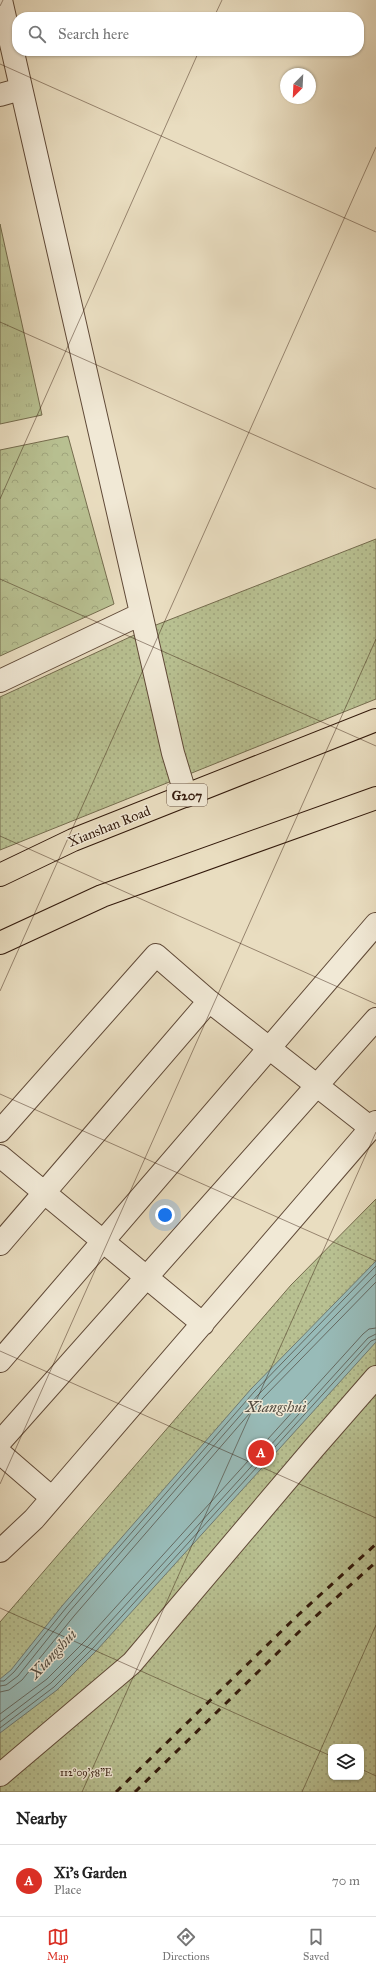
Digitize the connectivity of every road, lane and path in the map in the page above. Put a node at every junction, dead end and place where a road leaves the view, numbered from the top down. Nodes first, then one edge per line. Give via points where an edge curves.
1 (0, 0) edge
2 (12, 51) edge
3 (13, 56) edge
4 (21, 89) junction
5 (0, 95) edge
6 (141, 614) junction
7 (0, 680) edge
8 (376, 720) edge
9 (186, 796) junction
10 (376, 798) edge
11 (0, 875) edge
12 (376, 924) edge
13 (0, 943) edge
14 (209, 1001) junction
15 (376, 1019) edge
16 (268, 1048) junction
17 (317, 1085) junction
18 (374, 1125) edge
19 (0, 1131) edge
20 (0, 1156) edge
21 (44, 1192) junction
22 (103, 1241) junction
23 (0, 1244) edge
24 (146, 1277) junction
25 (203, 1324) junction
26 (0, 1361) edge
27 (376, 1377) edge
28 (0, 1442) edge
29 (0, 1453) edge
30 (52, 1498) junction
31 (0, 1551) edge
32 (0, 1775) edge

1 - 2 street
3 - 4 street
4 - 5 street
4 - 6 street
6 - 7 street
6 - 9 street via 173,753
8 - 9 highway, Xianshan Road / G207
9 - 11 highway, Xianshan Road / G207 via 73,840
10 - 13 highway via 102,896
12 - 16 street
14 - 16 street
14 - 19 street via 156,955
14 - 21 street
15 - 17 street
16 - 17 street
16 - 22 street
17 - 18 street
17 - 24 street
18 - 25 street
20 - 21 street
21 - 22 street
21 - 23 street
22 - 24 street
22 - 26 street
24 - 25 street
24 - 28 street
25 - 30 street
27 - 32 street via 132,1663
29 - 30 street
30 - 31 street

